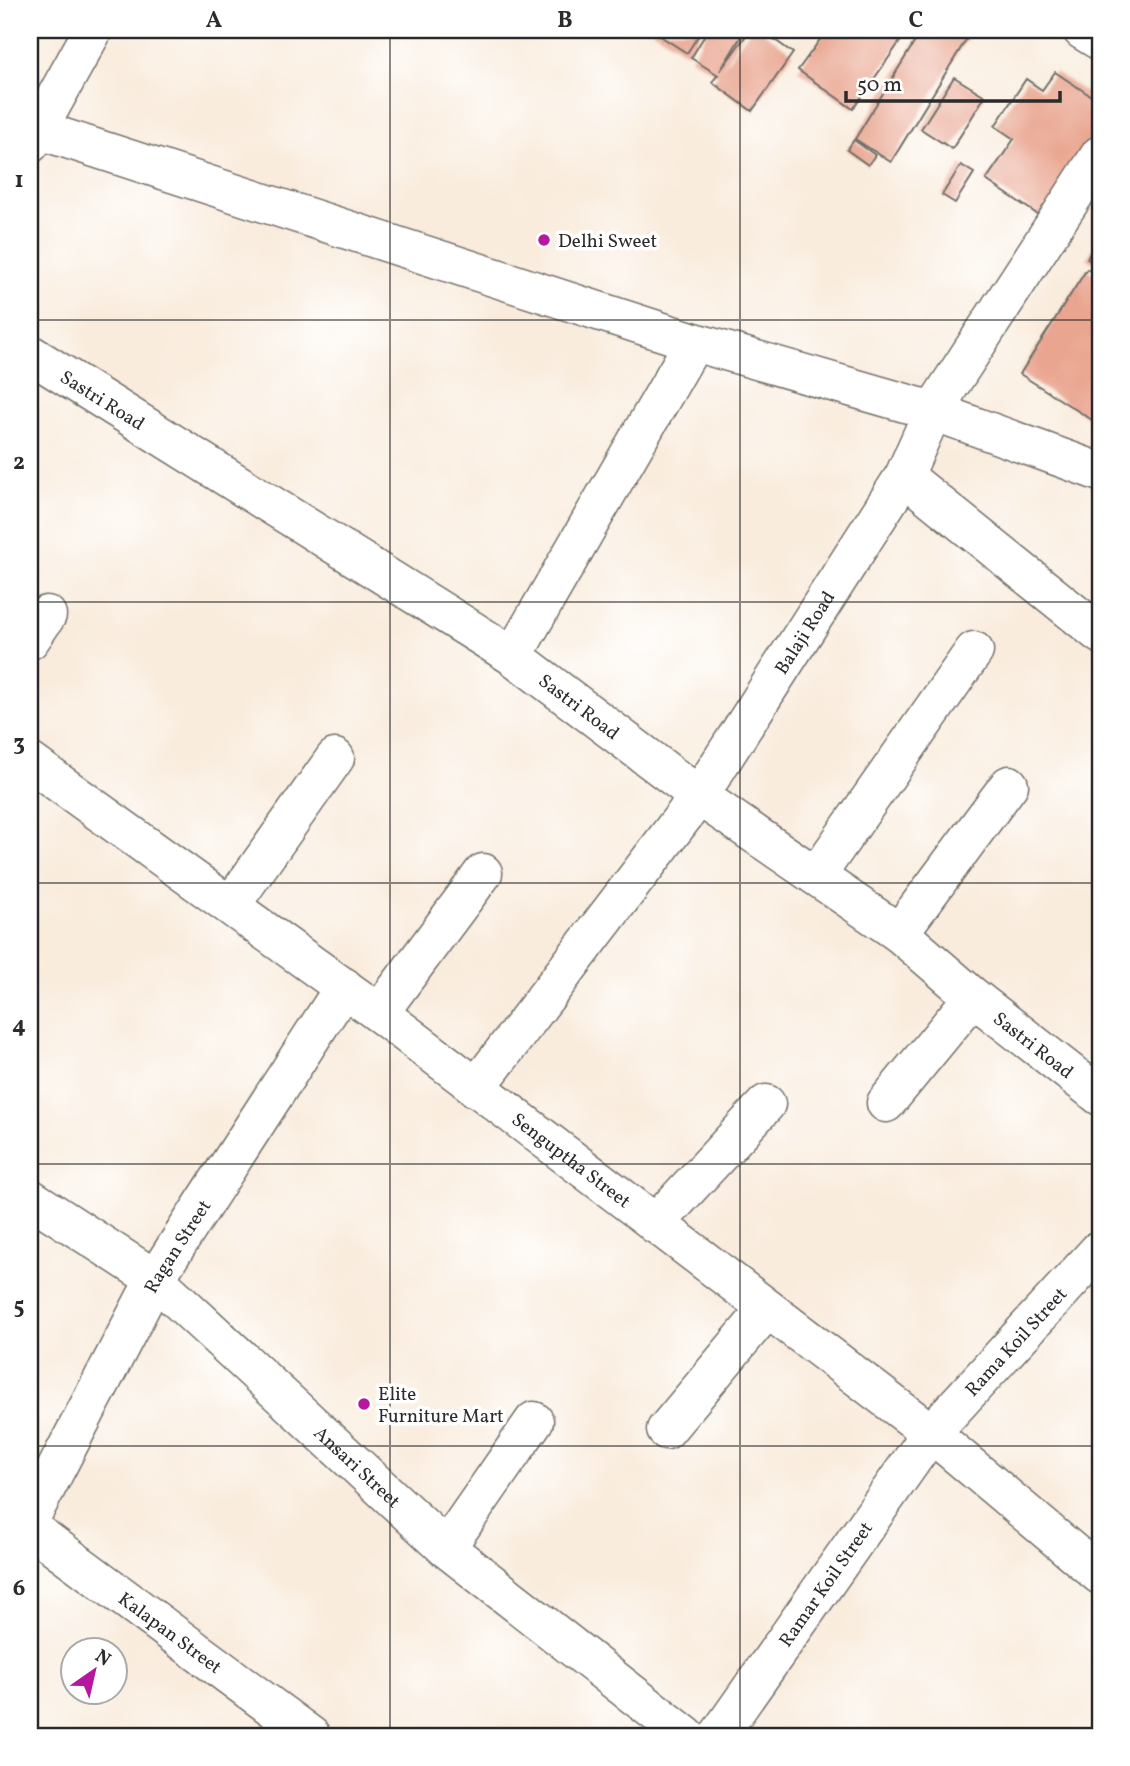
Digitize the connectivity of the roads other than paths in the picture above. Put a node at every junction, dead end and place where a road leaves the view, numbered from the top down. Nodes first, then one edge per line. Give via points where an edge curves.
1 (93, 30) edge
2 (1082, 30) edge
3 (1100, 41) edge
4 (32, 133) edge
5 (1100, 155) edge
6 (694, 342) junction
7 (30, 354) edge
8 (933, 411) junction
9 (1100, 472) edge
10 (904, 476) junction
11 (1100, 634) edge
12 (974, 651) dead end
13 (513, 656) junction
14 (335, 758) dead end
15 (30, 762) edge
16 (1009, 785) dead end
17 (699, 796) junction
18 (482, 873) dead end
19 (816, 876) junction
20 (231, 905) junction
21 (899, 933) junction
22 (344, 987) junction
23 (973, 997) junction
24 (379, 1013) junction
25 (476, 1088) junction
26 (1100, 1096) edge
27 (886, 1103) dead end
28 (766, 1104) dead end
29 (30, 1198) edge
30 (655, 1224) junction
31 (1100, 1249) edge
32 (155, 1279) junction
33 (767, 1309) junction
34 (534, 1422) dead end
35 (666, 1430) dead end
36 (931, 1433) junction
37 (32, 1514) edge
38 (446, 1548) junction
39 (1100, 1575) edge
40 (311, 1736) edge
41 (685, 1736) edge
42 (718, 1736) edge

1 - 4 street
2 - 3 street
4 - 6 street
5 - 8 street, Balaji Road
6 - 8 street
6 - 13 street
7 - 13 street, Sastri Road
8 - 9 street
8 - 10 street, Balaji Road
10 - 11 street
10 - 17 street, Balaji Road
12 - 19 street
13 - 17 street, Sastri Road
14 - 20 street
15 - 20 street, Senguptha Street
16 - 21 street
17 - 19 street, Sastri Road
17 - 25 street, Balaji Road
18 - 24 street
19 - 21 street, Sastri Road
20 - 22 street, Senguptha Street
21 - 23 street, Sastri Road
22 - 24 street, Senguptha Street
22 - 32 street, Ragan Street
23 - 26 street, Sastri Road
23 - 27 street
24 - 25 street, Senguptha Street
25 - 30 street, Senguptha Street
28 - 30 street
29 - 32 street, Ansari Street
30 - 33 street, Senguptha Street
31 - 36 street, Rama Koil Street
32 - 37 street, Ragan Street
32 - 38 street, Ansari Street
33 - 35 street
33 - 36 street, Senguptha Street
34 - 38 street
36 - 39 street, Senguptha Street
36 - 42 street, Ramar Koil Street
37 - 40 street, Kalapan Street
38 - 41 street, Ansari Street

